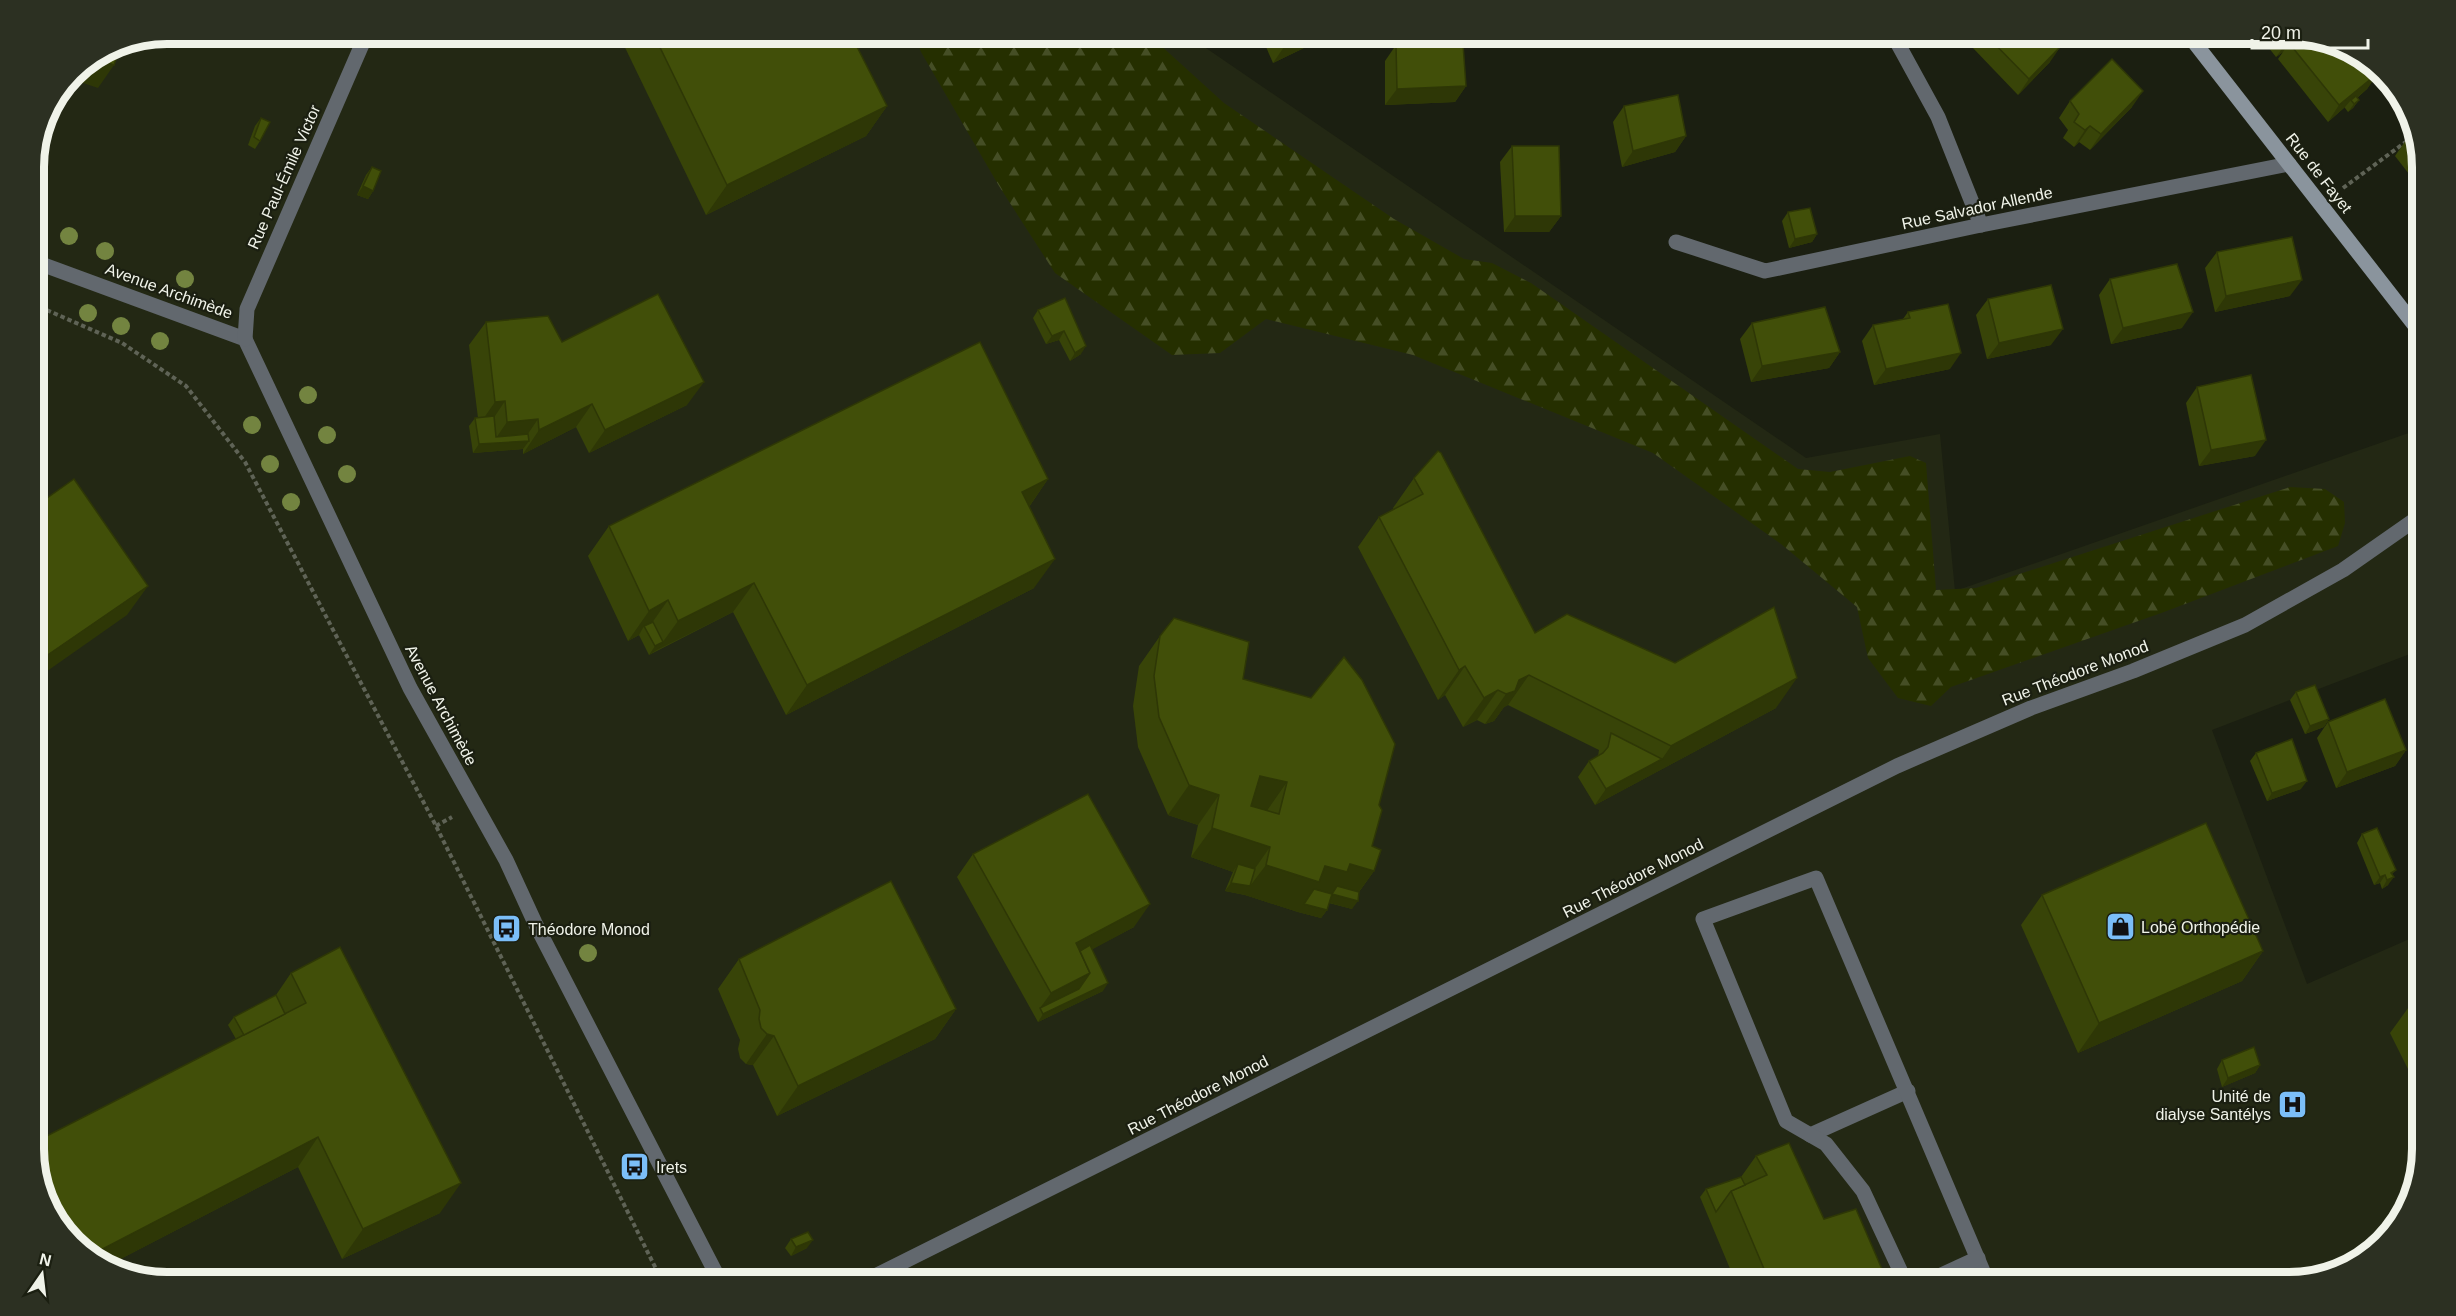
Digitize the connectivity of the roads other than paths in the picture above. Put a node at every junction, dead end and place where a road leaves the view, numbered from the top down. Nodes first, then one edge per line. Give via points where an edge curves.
1 (362, 44) edge
2 (1898, 44) edge
3 (2196, 44) edge
4 (2289, 164) junction
5 (1981, 225) junction
6 (1676, 242) dead end
7 (44, 265) edge
8 (2412, 322) edge
9 (245, 339) junction
10 (2412, 522) edge
11 (1908, 1091) junction
12 (1810, 1134) junction
13 (1978, 1258) junction
14 (716, 1273) edge
15 (881, 1273) edge
16 (1901, 1273) edge
17 (1946, 1273) edge
18 (1985, 1273) edge

1 - 9 street, Rue Paul-Émile Victor via 247,309
2 - 5 street via 1938,117
3 - 4 main road, Rue de Fayet
4 - 5 street, Rue Salvador Allende
4 - 8 main road, Rue de Fayet
5 - 6 street, Rue Salvador Allende via 1765,271
7 - 9 street, Avenue Archimède
9 - 14 street, Avenue Archimède via 410,688 506,860
10 - 15 street, Rue Théodore Monod via 2343,570 2245,625 2031,708 1897,766
11 - 12 street
11 - 12 street via 1816,878 1703,919 1786,1121
11 - 13 street
12 - 16 street via 1826,1144 1863,1191
13 - 17 street
13 - 18 street

